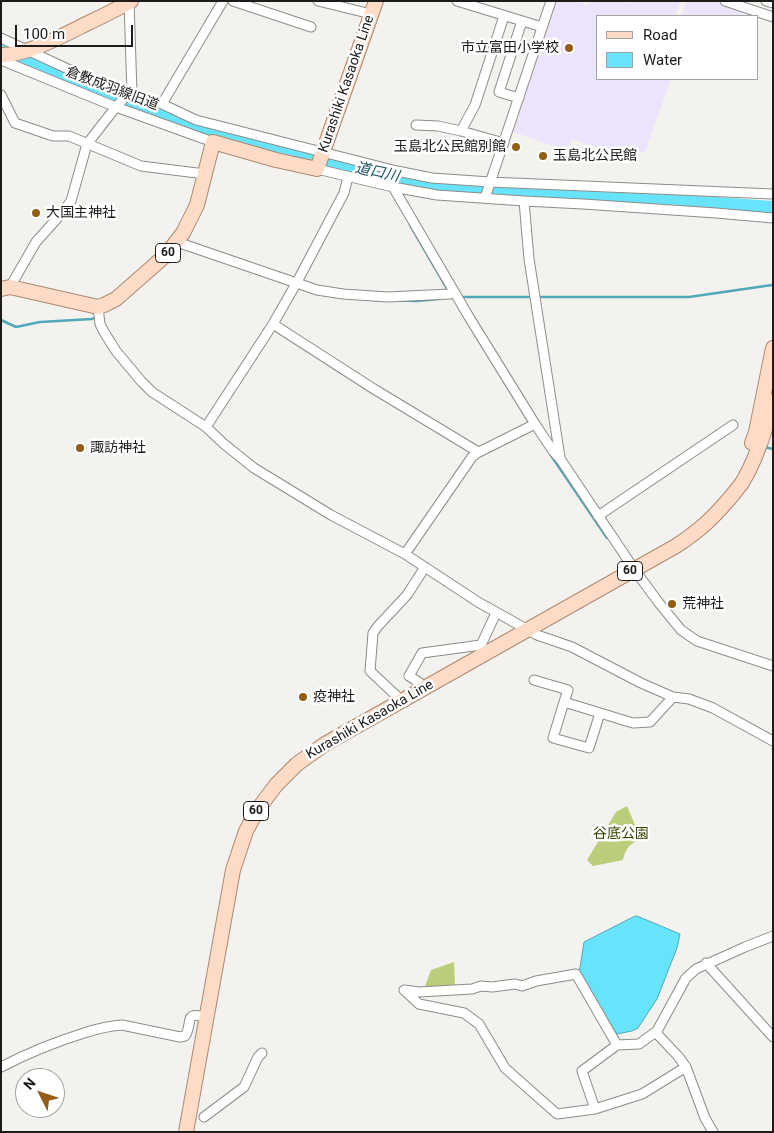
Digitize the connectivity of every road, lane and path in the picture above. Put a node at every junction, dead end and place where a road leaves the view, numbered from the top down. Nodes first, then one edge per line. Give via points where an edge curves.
1 (223, 1) edge
2 (233, 1) edge
3 (318, 1) edge
4 (456, 1) edge
5 (551, 1) edge
6 (725, 1) edge
7 (766, 1) edge
8 (130, 2) edge
9 (773, 3) edge
10 (373, 8) edge
11 (504, 16) junction
12 (773, 17) edge
13 (522, 21) junction
14 (542, 27) junction
15 (311, 28) dead end
16 (1, 38) edge
17 (27, 50) junction
18 (3, 57) edge
19 (129, 94) junction
20 (1, 95) edge
21 (519, 98) junction
22 (162, 104) junction
23 (118, 105) junction
24 (416, 125) dead end
25 (461, 131) junction
26 (213, 142) junction
27 (504, 143) junction
28 (87, 144) junction
29 (320, 161) junction
30 (205, 174) junction
31 (348, 177) junction
32 (490, 183) junction
33 (393, 187) junction
34 (773, 194) edge
35 (485, 198) junction
36 (524, 202) junction
37 (773, 218) edge
38 (177, 242) junction
39 (296, 284) junction
40 (6, 288) edge
41 (454, 292) junction
42 (99, 313) junction
43 (273, 324) junction
44 (773, 348) edge
45 (773, 401) edge
46 (533, 425) junction
47 (733, 425) dead end
48 (206, 427) junction
49 (477, 453) junction
50 (561, 460) junction
51 (725, 503) junction
52 (598, 516) junction
53 (405, 554) junction
54 (425, 567) junction
55 (634, 569) junction
56 (496, 613) junction
57 (527, 630) junction
58 (773, 666) edge
59 (534, 680) dead end
60 (420, 683) dead end
61 (673, 697) junction
62 (402, 701) junction
63 (564, 702) junction
64 (600, 713) junction
65 (773, 741) edge
66 (773, 936) edge
67 (706, 963) junction
68 (207, 1018) junction
69 (657, 1031) junction
70 (773, 1037) edge
71 (617, 1045) junction
72 (262, 1053) dead end
73 (1, 1067) edge
74 (686, 1067) junction
75 (595, 1109) junction
76 (204, 1117) dead end
77 (186, 1132) edge
78 (713, 1132) edge

1 - 22 street
2 - 15 street
3 - 10 street
4 - 11 street
5 - 14 street
6 - 12 street
7 - 9 street
8 - 17 main road
8 - 19 street
10 - 29 main road, Kurashiki Kasaoka Line
11 - 13 street
11 - 25 street via 475,105
13 - 14 street
13 - 21 street via 499,92
14 - 21 street
16 - 17 street
17 - 18 main road
17 - 19 street
18 - 23 street, 倉敷成羽線旧道
19 - 22 street
19 - 23 street
20 - 28 street via 15,122
21 - 27 street
22 - 29 street via 196,120
23 - 26 street, 倉敷成羽線旧道
23 - 28 street
24 - 25 street
25 - 27 street
26 - 29 main road, Kurashiki Kasaoka Line via 276,160
26 - 30 main road, 60
27 - 32 street
28 - 30 street via 141,166
28 - 40 street via 71,201 36,242
29 - 31 street
29 - 32 street
30 - 38 main road, 60 via 197,205
31 - 33 street
31 - 39 street via 344,193
32 - 34 street
32 - 35 street
33 - 35 street via 437,195
33 - 41 street
35 - 36 street
36 - 37 street
36 - 50 street via 529,259
38 - 39 street
38 - 42 main road, 60
39 - 41 street via 344,294 388,297
39 - 43 street
40 - 42 main road
41 - 46 street
42 - 48 street via 100,324 108,338 140,381
43 - 48 street
43 - 49 street
44 - 51 main road, Kurashiki Kasaoka Line / 60 via 756,432
45 - 51 main road, Kurashiki Kasaoka Line / 60 via 754,459 741,484
46 - 49 street
46 - 50 street
47 - 52 street
48 - 53 street via 254,468
49 - 53 street
50 - 52 street
51 - 55 main road, Kurashiki Kasaoka Line / 60 via 696,533
52 - 55 street
53 - 54 street
54 - 56 street
54 - 62 street via 407,596 374,633 370,671
55 - 57 main road, Kurashiki Kasaoka Line / 60
55 - 58 street via 670,617 689,636
56 - 57 street
56 - 60 street via 481,645 422,653 408,676
57 - 61 street via 572,647
57 - 62 main road, Kurashiki Kasaoka Line / 60
59 - 63 street via 568,690
61 - 64 street via 650,722 633,723
61 - 65 street via 713,708
62 - 68 main road, Kurashiki Kasaoka Line / 60 via 325,744 297,764 258,809 246,831 233,870
63 - 64 street
63 - 64 street via 553,738 589,748
66 - 67 street
67 - 69 street via 686,978
67 - 70 street
68 - 73 street via 193,1015 189,1018 187,1032 180,1037 122,1025 106,1027 66,1038
68 - 77 main road, Kurashiki Kasaoka Line / 60
69 - 71 street via 639,1044
69 - 74 street
71 - 75 street via 582,1071
71 - 75 street via 576,974 522,986 419,992 404,990 418,1004 464,1013 479,1024 505,1068 557,1114
72 - 76 street via 244,1087
74 - 75 street via 642,1094
74 - 78 street

